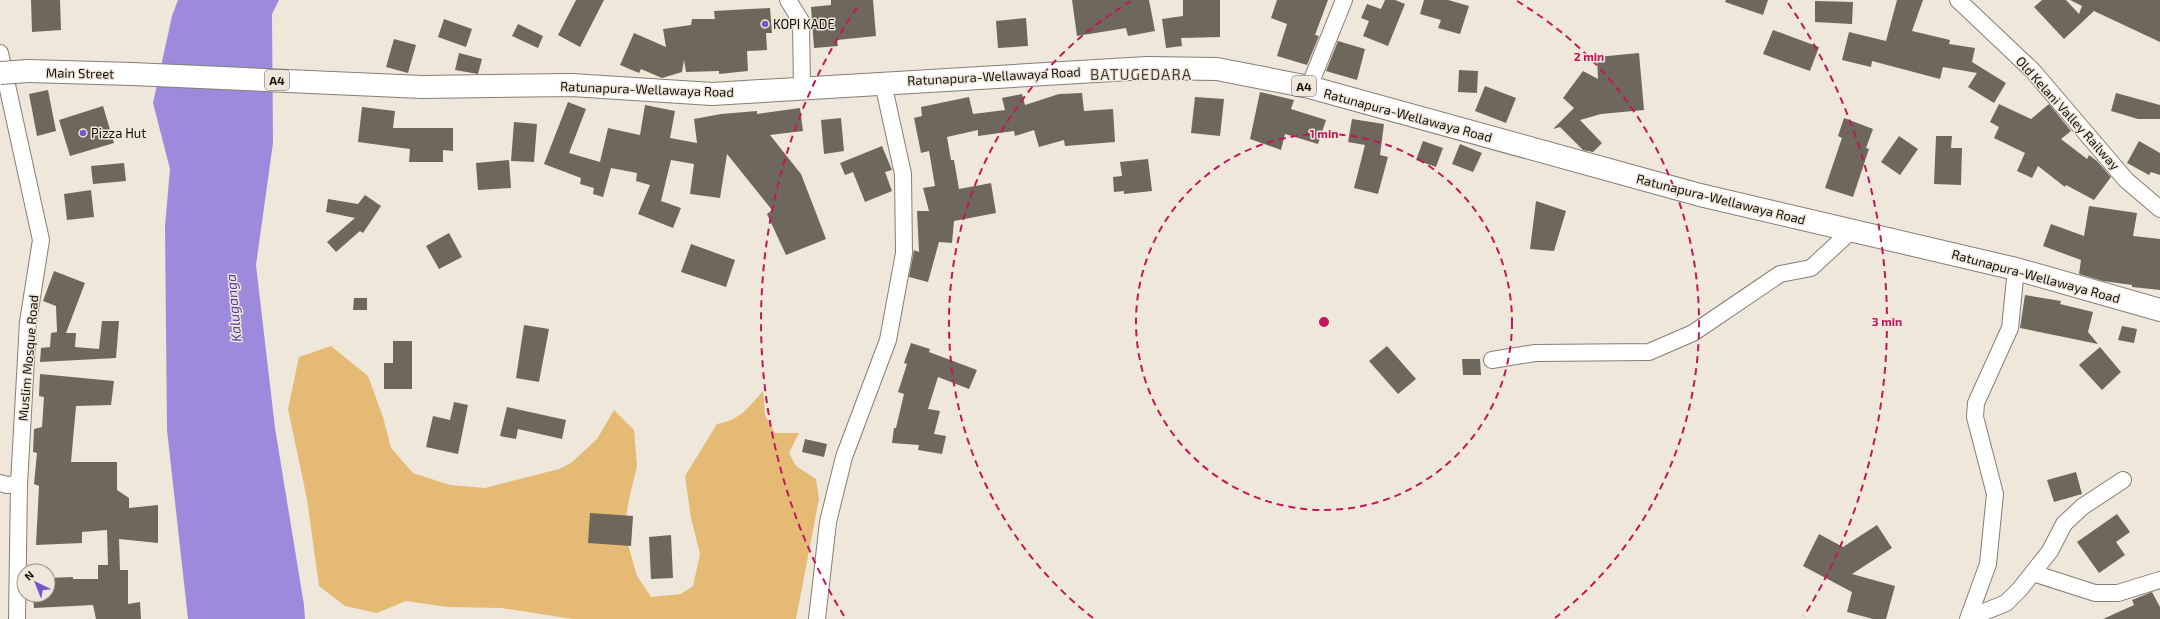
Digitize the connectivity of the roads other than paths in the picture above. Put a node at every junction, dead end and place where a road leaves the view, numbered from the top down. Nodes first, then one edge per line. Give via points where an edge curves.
1 (788, 0) edge
2 (1344, 0) edge
3 (1958, 0) edge
4 (0, 53) edge
5 (0, 73) edge
6 (883, 83) junction
7 (422, 87) joint
8 (1309, 87) junction
9 (802, 89) junction
10 (2160, 209) edge
11 (1851, 231) junction
12 (2016, 268) junction
13 (2160, 310) edge
14 (1492, 360) dead end
15 (2123, 480) dead end
16 (0, 483) edge
17 (19, 484) junction
18 (2033, 573) junction
19 (2160, 580) edge
20 (17, 619) edge
21 (817, 619) edge
22 (1968, 619) edge

1 - 9 street via 801,21
2 - 8 street
3 - 10 street, Old Kelani Valley Railway via 2034,71 2126,180
4 - 17 street, Muslim Mosque Road via 42,240 28,322
5 - 7 highway, Main Street / A4, bridge via 28,71 132,74
6 - 8 highway, Ratunapura-Wellawaya Road / A4 via 1147,68 1217,69
6 - 9 highway, Ratunapura-Wellawaya Road / A4
6 - 21 street via 903,174 904,253 888,340 844,457 830,514
7 - 9 highway, Ratunapura-Wellawaya Road / A4 via 572,85 712,94
8 - 11 highway, Ratunapura-Wellawaya Road / A4 via 1700,195
11 - 12 highway, Ratunapura-Wellawaya Road / A4
11 - 14 street via 1811,268 1780,274 1693,333 1649,352 1535,353
12 - 13 highway, Ratunapura-Wellawaya Road / A4
12 - 22 street via 2010,328 1976,403 1975,417 1995,494 1988,564
15 - 18 street via 2082,506 2064,524 2050,551
16 - 17 street
17 - 20 street, Muslim Mosque Road
18 - 19 street via 2095,593 2118,593
18 - 22 street via 2006,603

